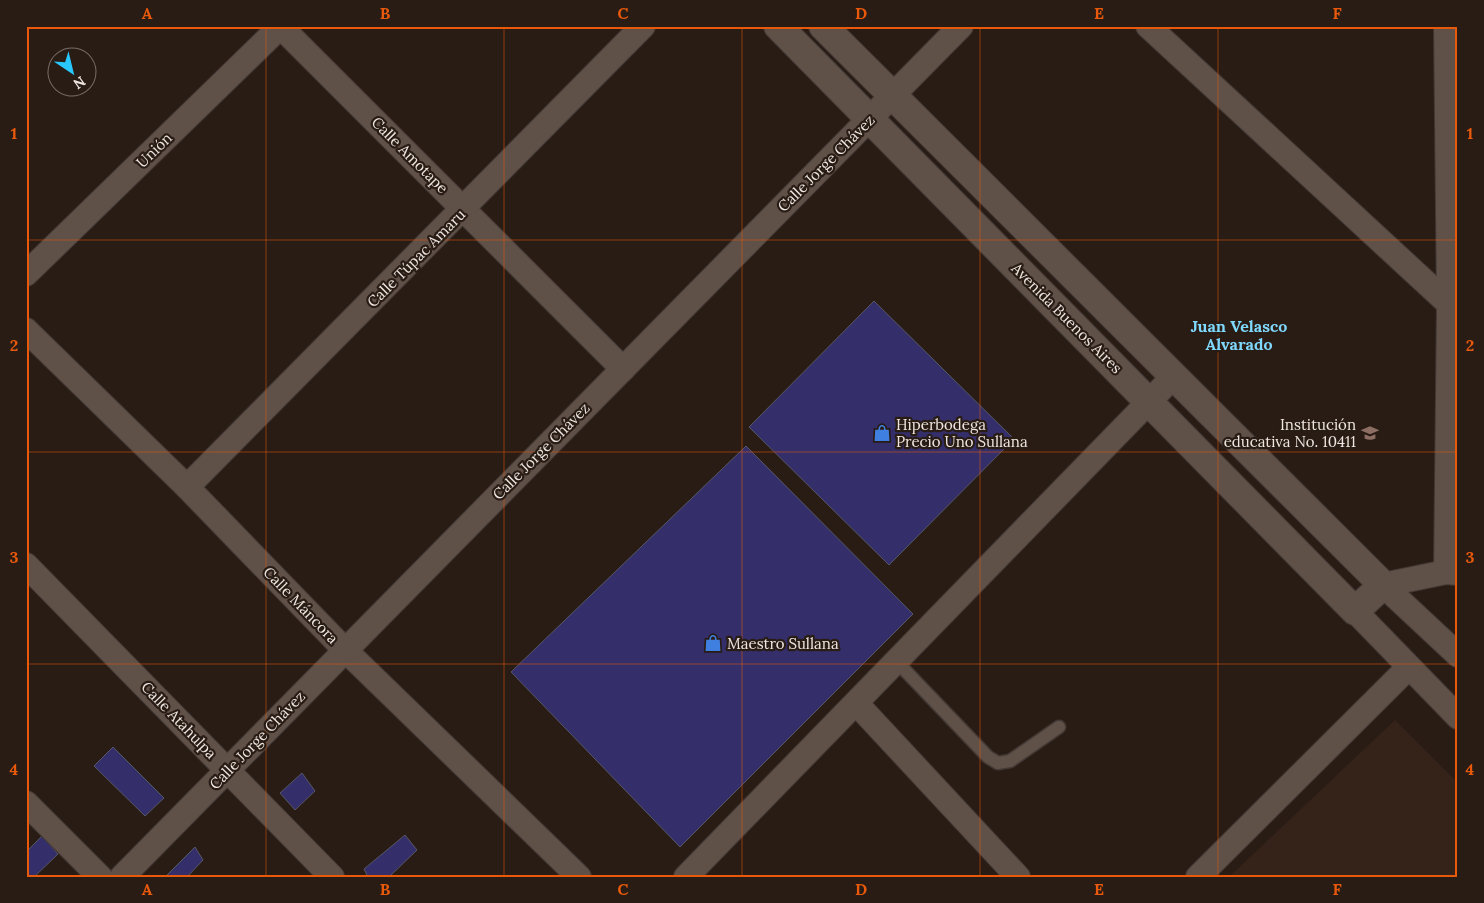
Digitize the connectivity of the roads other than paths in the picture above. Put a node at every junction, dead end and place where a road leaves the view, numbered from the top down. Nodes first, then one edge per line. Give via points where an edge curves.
1 (281, 26) edge
2 (643, 26) edge
3 (778, 26) edge
4 (822, 26) edge
5 (961, 26) edge
6 (1148, 26) edge
7 (1446, 26) edge
8 (892, 96) junction
9 (869, 119) junction
10 (464, 209) junction
11 (26, 274) edge
12 (1453, 305) edge
13 (26, 330) edge
14 (623, 369) junction
15 (1173, 376) junction
16 (1149, 401) junction
17 (187, 488) junction
18 (26, 564) edge
19 (1452, 572) edge
20 (1383, 585) junction
21 (1355, 612) junction
22 (344, 649) junction
23 (1458, 655) edge
24 (896, 662) junction
25 (1409, 667) junction
26 (856, 703) junction
27 (1458, 717) edge
28 (1059, 727) dead end
29 (228, 770) junction
30 (26, 803) edge
31 (100, 877) edge
32 (122, 877) edge
33 (332, 877) edge
34 (580, 877) edge
35 (686, 877) edge
36 (1018, 877) edge
37 (1198, 877) edge

1 - 10 street, Calle Amotape
1 - 11 street, Unión
2 - 10 street, Calle Túpac Amaru
3 - 9 street, Avenida Buenos Aires
4 - 8 street
5 - 8 street, Calle Jorge Chávez
6 - 12 street
7 - 12 street
8 - 9 street, Calle Jorge Chávez
8 - 15 street
9 - 14 street, Calle Jorge Chávez
9 - 16 street, Avenida Buenos Aires
10 - 14 street, Calle Amotape
10 - 17 street, Calle Túpac Amaru
12 - 19 street
13 - 17 street, Calle Máncora
14 - 22 street, Calle Jorge Chávez
15 - 16 street
15 - 20 street
16 - 21 street, Avenida Buenos Aires
16 - 24 street
17 - 22 street, Calle Máncora
18 - 29 street, Calle Atahulpa
19 - 20 street
20 - 21 street
20 - 23 street
21 - 25 street
22 - 29 street, Calle Jorge Chávez
22 - 34 street, Calle Máncora
24 - 26 street
24 - 28 lane via 988,757 998,763 1010,761
25 - 27 street
25 - 37 street
26 - 35 street
26 - 36 street
29 - 32 street, Calle Jorge Chávez
29 - 33 street, Calle Atahulpa
30 - 31 street

